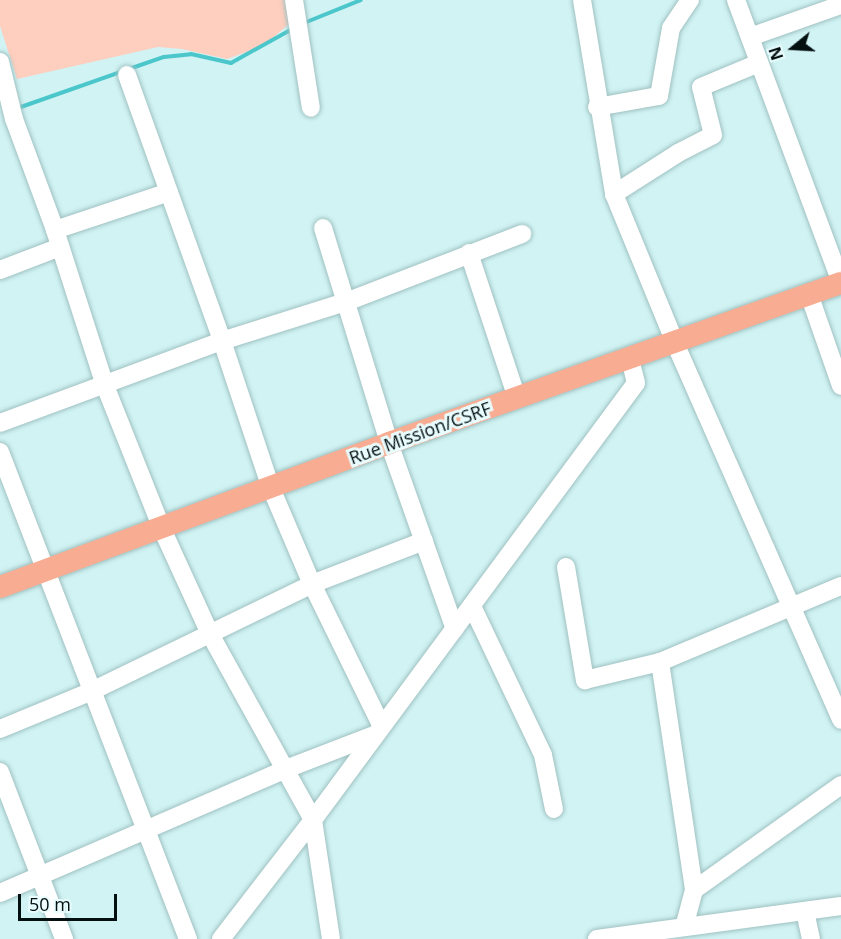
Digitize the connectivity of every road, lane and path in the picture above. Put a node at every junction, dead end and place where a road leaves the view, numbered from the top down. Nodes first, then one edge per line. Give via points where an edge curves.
1 (582, 0) edge
2 (690, 0) edge
3 (736, 0) edge
4 (299, 1) edge
5 (839, 11) edge
6 (750, 37) junction
7 (0, 62) edge
8 (759, 63) junction
9 (127, 75) dead end
10 (597, 107) junction
11 (311, 108) dead end
12 (169, 192) junction
13 (614, 194) junction
14 (323, 228) dead end
15 (55, 230) junction
16 (522, 234) dead end
17 (60, 248) junction
18 (470, 253) junction
19 (0, 270) edge
20 (841, 283) edge
21 (809, 294) junction
22 (346, 302) junction
23 (222, 341) junction
24 (675, 343) junction
25 (630, 359) junction
26 (104, 383) junction
27 (841, 386) edge
28 (517, 398) junction
29 (0, 423) edge
30 (389, 443) junction
31 (0, 452) edge
32 (271, 489) junction
33 (162, 529) junction
34 (424, 540) junction
35 (566, 567) dead end
36 (46, 571) junction
37 (312, 584) junction
38 (841, 586) edge
39 (0, 587) edge
40 (472, 606) junction
41 (790, 607) junction
42 (455, 629) junction
43 (210, 634) junction
44 (660, 663) junction
45 (92, 691) junction
46 (841, 720) edge
47 (0, 729) edge
48 (378, 730) junction
49 (286, 769) junction
50 (0, 772) edge
51 (841, 785) edge
52 (554, 809) dead end
53 (313, 820) junction
54 (147, 831) junction
55 (40, 876) junction
56 (694, 890) junction
57 (0, 893) edge
58 (841, 906) edge
59 (806, 911) junction
60 (684, 927) junction
61 (621, 937) edge
62 (64, 939) edge
63 (189, 939) edge
64 (221, 939) edge
65 (331, 939) edge
66 (597, 939) edge
67 (811, 939) edge

1 - 10 street
2 - 10 street via 671,28 659,96
3 - 6 street
4 - 11 street
5 - 6 street
6 - 8 street
7 - 15 street via 14,119
8 - 13 street via 701,87 713,135
8 - 20 street
9 - 12 street
10 - 13 street
12 - 15 street
12 - 23 street
13 - 24 street
14 - 22 street
15 - 17 street
16 - 18 street
17 - 19 street
17 - 26 street
18 - 22 street
18 - 28 street
20 - 21 main road, Rue Mission/CSRF
21 - 24 main road, Rue Mission/CSRF
21 - 27 street
22 - 23 street
22 - 30 street
23 - 26 street
23 - 32 street
24 - 25 main road, Rue Mission/CSRF
24 - 41 street
25 - 28 main road, Rue Mission/CSRF
25 - 40 street via 636,382
26 - 29 street
26 - 33 street
28 - 30 main road, Rue Mission/CSRF
30 - 32 main road, Rue Mission/CSRF
30 - 34 street
31 - 36 street
32 - 33 main road, Rue Mission/CSRF
32 - 37 street
33 - 36 main road, Rue Mission/CSRF
33 - 43 street
34 - 37 street
34 - 42 street
35 - 44 street via 585,680
36 - 39 main road, Rue Mission/CSRF
36 - 45 street
37 - 43 street
37 - 48 street
38 - 41 street
40 - 42 street
40 - 52 street via 543,755
41 - 44 street
41 - 46 street
42 - 48 street
43 - 45 street
43 - 49 street
44 - 56 street
45 - 47 street
45 - 54 street
48 - 49 street
48 - 53 street
49 - 53 street
49 - 54 street
50 - 55 street
51 - 56 street
53 - 64 street
53 - 65 street
54 - 55 street
54 - 63 street
55 - 57 street
55 - 62 street
56 - 60 street
58 - 59 street
59 - 60 street
59 - 67 street
60 - 61 street
61 - 66 street

